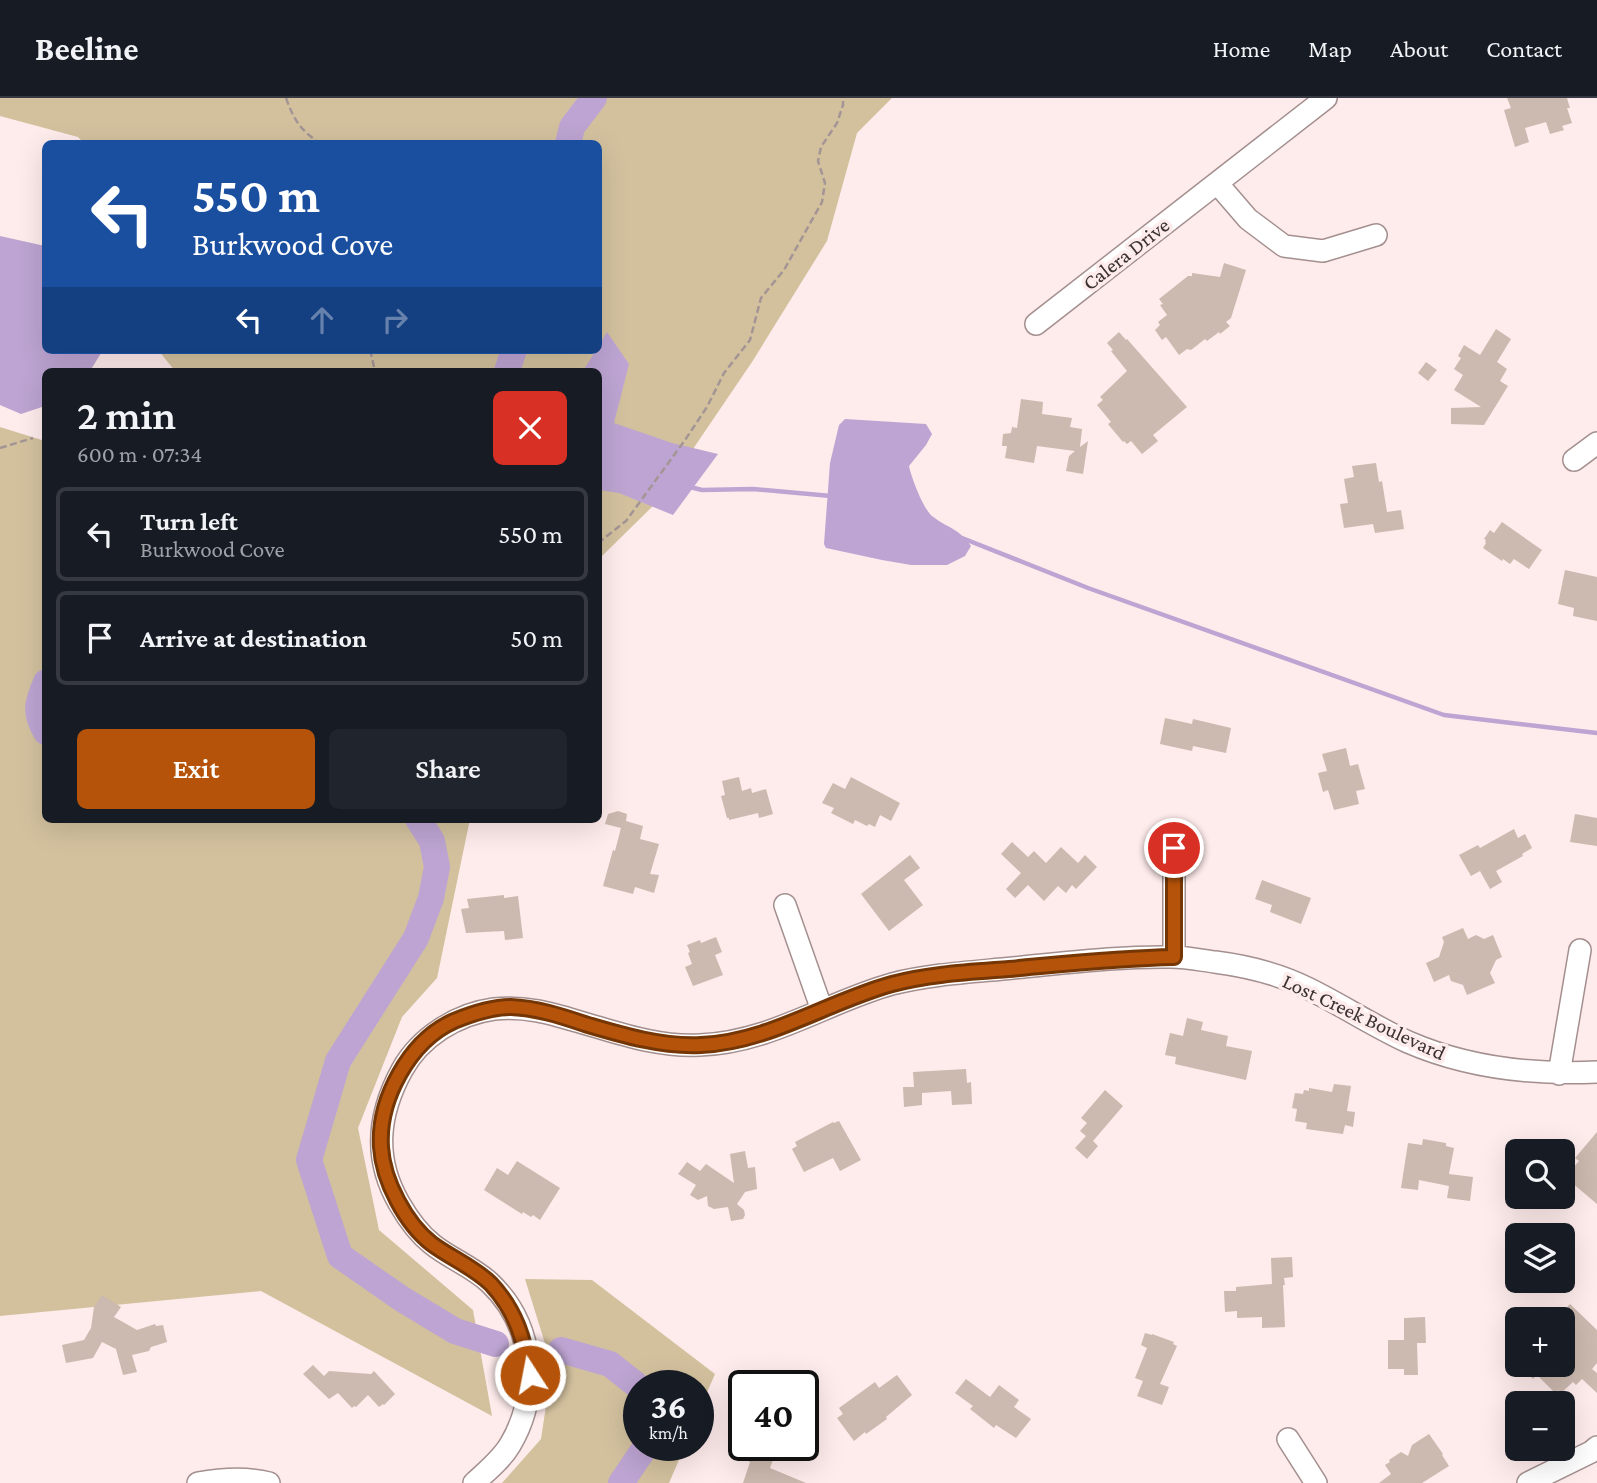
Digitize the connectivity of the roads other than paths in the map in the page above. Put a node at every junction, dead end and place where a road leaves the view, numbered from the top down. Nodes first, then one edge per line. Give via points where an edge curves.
1 (1326, 98) edge
2 (1217, 183) junction
3 (1376, 235) dead end
4 (1036, 324) dead end
5 (1597, 443) edge
6 (1574, 460) dead end
7 (1174, 848) dead end
8 (785, 905) dead end
9 (1580, 950) dead end
10 (1174, 957) junction
11 (822, 1010) junction
12 (1597, 1072) edge
13 (1559, 1074) junction
14 (1288, 1439) dead end
15 (1597, 1447) edge
16 (198, 1483) edge
17 (269, 1483) edge
18 (474, 1483) edge
19 (1316, 1483) edge
20 (1528, 1483) edge

1 - 2 street, Calera Drive
2 - 3 street via 1248,219 1284,246 1323,251
2 - 4 street, Calera Drive
5 - 6 street
7 - 10 street
8 - 11 street
9 - 13 street
10 - 11 street, Lost Creek Boulevard via 947,974 892,984
10 - 13 street, Lost Creek Boulevard via 1268,973 1441,1055 1494,1068
11 - 18 street, Lost Creek Boulevard via 767,1033 700,1045 654,1042 543,1010 485,1010 451,1022 424,1041 405,1063 383,1115 381,1146 392,1191 430,1243 488,1282 507,1304 527,1354 528,1397 520,1423 509,1446
12 - 13 street, Lost Creek Boulevard
14 - 19 street
15 - 20 street
16 - 17 street

